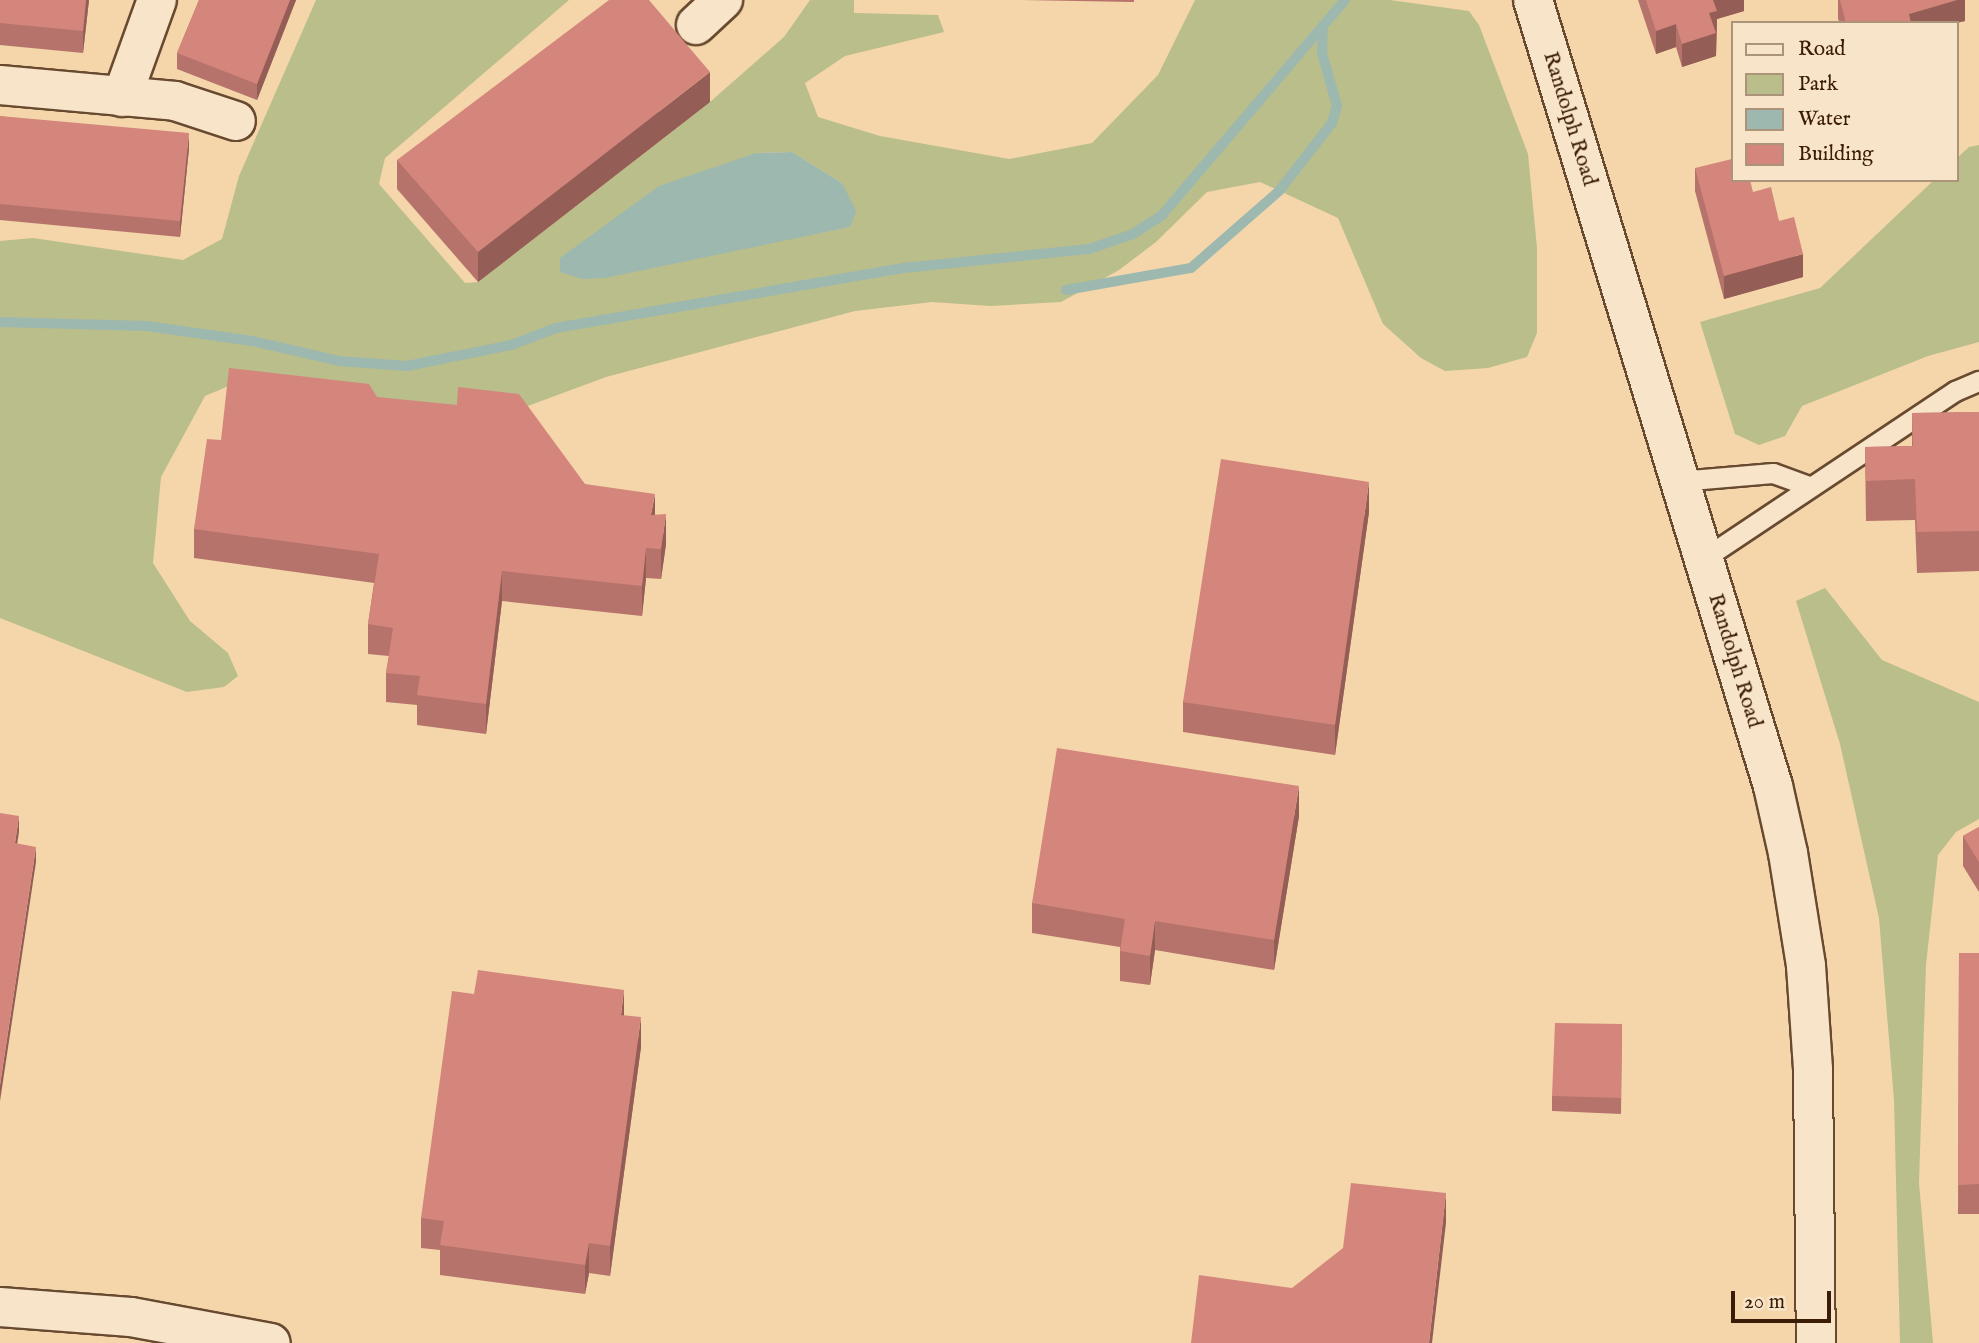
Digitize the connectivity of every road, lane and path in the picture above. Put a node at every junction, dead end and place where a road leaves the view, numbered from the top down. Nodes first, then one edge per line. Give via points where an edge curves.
1 (157, 0) edge
2 (1534, 0) edge
3 (0, 85) edge
4 (122, 97) junction
5 (236, 121) dead end
6 (1979, 381) edge
7 (1679, 481) junction
8 (1808, 486) junction
9 (1703, 559) junction
10 (0, 1307) edge
11 (271, 1343) edge
12 (1816, 1343) edge

1 - 4 main road
2 - 7 main road, Randolph Road
3 - 4 main road
4 - 5 main road via 175,101
6 - 8 lane via 1955,391
7 - 8 lane via 1773,472
7 - 9 main road, Randolph Road
8 - 9 lane
9 - 12 main road, Randolph Road via 1773,786 1806,966 1813,1070
10 - 11 main road via 131,1317

